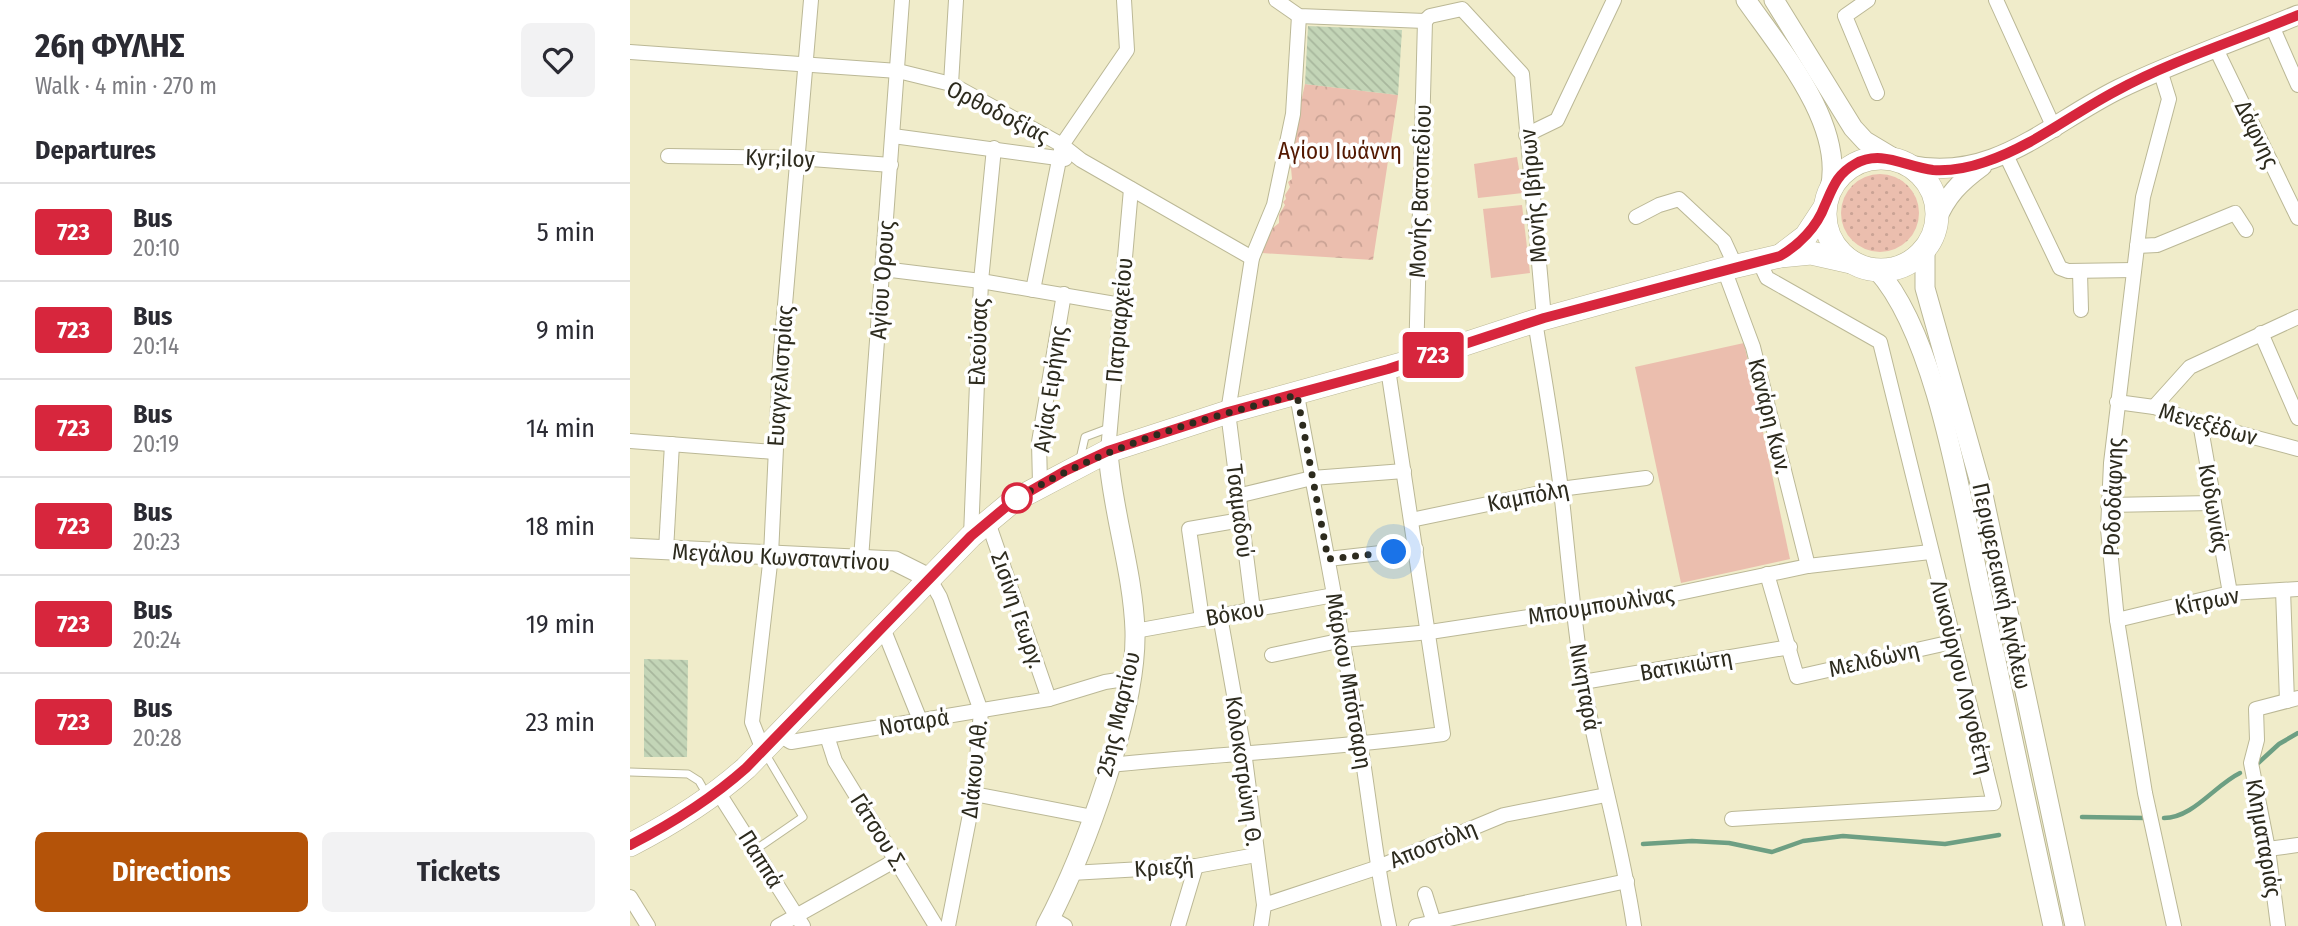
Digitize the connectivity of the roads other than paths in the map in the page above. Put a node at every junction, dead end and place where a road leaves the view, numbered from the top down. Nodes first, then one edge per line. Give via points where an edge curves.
1 (811, 0) edge
2 (902, 0) edge
3 (956, 0) edge
4 (1124, 0) edge
5 (1276, 0) edge
6 (1614, 0) edge
7 (1746, 0) edge
8 (1774, 0) edge
9 (1868, 0) edge
10 (1996, 0) edge
11 (2298, 15) edge
12 (1299, 16) junction
13 (1424, 21) junction
14 (2272, 26) junction
15 (2216, 49) junction
16 (630, 52) edge
17 (806, 66) junction
18 (2160, 70) junction
19 (898, 71) junction
20 (950, 84) junction
21 (2298, 85) edge
22 (1877, 93) dead end
23 (2055, 130) junction
24 (1526, 135) junction
25 (893, 136) junction
26 (994, 148) junction
27 (1060, 151) junction
28 (668, 156) dead end
29 (1997, 157) junction
30 (798, 158) junction
31 (1902, 162) junction
32 (891, 165) junction
33 (1131, 189) junction
34 (1827, 198) junction
35 (1636, 217) dead end
36 (2298, 218) edge
37 (1936, 221) junction
38 (2246, 230) dead end
39 (2137, 246) junction
40 (1925, 249) junction
41 (1252, 258) junction
42 (1770, 259) junction
43 (1851, 262) junction
44 (1730, 268) junction
45 (883, 269) junction
46 (1877, 270) junction
47 (2134, 270) junction
48 (2080, 272) junction
49 (981, 281) junction
50 (1033, 290) junction
51 (1064, 294) junction
52 (1121, 305) junction
53 (2081, 310) dead end
54 (2298, 317) edge
55 (1540, 319) junction
56 (2261, 333) junction
57 (1416, 360) junction
58 (1388, 369) junction
59 (1297, 395) junction
60 (2117, 402) junction
61 (2154, 407) junction
62 (1228, 412) junction
63 (2298, 418) edge
64 (2200, 423) junction
65 (1110, 428) junction
66 (630, 441) edge
67 (672, 444) junction
68 (2298, 449) edge
69 (1108, 451) junction
70 (774, 452) junction
71 (1079, 464) junction
72 (1404, 471) junction
73 (1312, 478) junction
74 (1646, 478) dead end
75 (1040, 484) junction
76 (1560, 489) junction
77 (1237, 496) junction
78 (2212, 503) junction
79 (2108, 505) junction
80 (1241, 520) junction
81 (1411, 520) junction
82 (979, 529) junction
83 (630, 548) edge
84 (1416, 549) junction
85 (666, 550) junction
86 (1930, 552) junction
87 (771, 555) junction
88 (861, 559) junction
89 (1328, 559) junction
90 (1808, 566) junction
91 (1767, 574) junction
92 (929, 578) junction
93 (2298, 589) edge
94 (2283, 590) junction
95 (2230, 593) junction
96 (1334, 595) junction
97 (1572, 608) junction
98 (1253, 611) junction
99 (1220, 616) junction
100 (1202, 619) junction
101 (2117, 620) junction
102 (883, 628) junction
103 (1135, 631) junction
104 (1430, 632) junction
105 (1343, 640) junction
106 (1952, 642) junction
107 (1790, 647) junction
108 (1272, 655) dead end
109 (1131, 678) junction
110 (1583, 682) junction
111 (1049, 699) junction
112 (2293, 700) edge
113 (982, 711) junction
114 (920, 720) junction
115 (827, 736) junction
116 (771, 742) junction
117 (1361, 745) junction
118 (1244, 751) junction
119 (1109, 765) junction
120 (630, 772) edge
121 (974, 794) junction
122 (1606, 795) junction
123 (714, 796) junction
124 (1093, 817) junction
125 (1732, 819) dead end
126 (630, 845) edge
127 (2298, 845) edge
128 (2268, 849) junction
129 (755, 850) junction
130 (1256, 855) junction
131 (896, 860) junction
132 (1196, 866) junction
133 (1376, 868) junction
134 (1070, 873) junction
135 (1627, 881) junction
136 (1425, 894) dead end
137 (630, 897) edge
138 (1264, 905) junction
139 (800, 920) edge
140 (1054, 923) edge
141 (1434, 924) edge
142 (648, 926) edge
143 (778, 926) edge
144 (936, 926) edge
145 (948, 926) edge
146 (1178, 926) edge
147 (1261, 926) edge
148 (1389, 926) edge
149 (1416, 926) edge
150 (1633, 926) edge
151 (2053, 926) edge
152 (2075, 926) edge
153 (2174, 926) edge
154 (2278, 926) edge

1 - 17 street, Ευαγγελιστρίας
2 - 19 street, Αγίου Όρους
3 - 20 street
4 - 27 street via 1127,50
5 - 12 street
6 - 24 street via 1557,120
7 - 34 main road via 1811,99 1831,142 1834,160
8 - 31 main road via 1847,119 1865,141
9 - 22 street via 1845,16
10 - 23 street
11 - 14 main road
12 - 13 street
12 - 41 street via 1293,114 1273,205
13 - 24 street, Μονής Ιβήρων via 1462,9 1522,74
13 - 57 street, Μονής Βατοπεδίου
14 - 15 main road
14 - 21 street
15 - 18 main road
15 - 36 street, Δάφνης
16 - 17 street, Ορθοδοξίας
17 - 19 street, Ορθοδοξίας
17 - 30 street, Ευαγγελιστρίας
18 - 23 main road via 2116,91
18 - 39 street, Ροδοδάφνης via 2169,99 2146,178
19 - 20 street, Ορθοδοξίας
19 - 25 street, Αγίου Όρους
20 - 27 street, Ορθοδοξίας
23 - 29 main road
24 - 55 street, Μονής Ιβήρων
25 - 26 street
25 - 32 street, Αγίου Όρους
26 - 27 street
26 - 49 street, Ελεούσας
27 - 33 street
27 - 50 street
28 - 30 street, Kyr;iloy
29 - 31 main road via 1949,170
29 - 37 main road via 1955,187
29 - 48 street via 2054,261 2068,271
30 - 32 street, Kyr;iloy
30 - 70 street, Ευαγγελιστρίας
31 - 34 main road via 1876,158 1857,162 1841,173
31 - 37 main road via 1931,188
32 - 45 street, Αγίου Όρους
33 - 41 street
33 - 52 street, Πατριαρχείου
34 - 42 main road via 1806,236
34 - 43 main road via 1826,228 1836,248
35 - 44 street, Κανάρη Κων. via 1679,200 1724,241
37 - 40 main road
38 - 39 street via 2235,213 2157,245
39 - 47 street, Ροδοδάφνης
40 - 46 main road via 1912,261
40 - 152 main road, Περιφερειακή Αιγάλεω via 1925,288 1982,490
41 - 62 street
42 - 43 main road via 1811,253
42 - 44 main road
42 - 86 street, Λυκούργου Λογοθέτη via 1767,278 1880,342
43 - 46 main road
44 - 55 main road
44 - 90 street, Κανάρη Κων.
45 - 49 street
45 - 88 street, Αγίου Όρους
46 - 151 main road, Περιφερειακή Αιγάλεω via 1899,296 1910,319 1944,427
47 - 48 street
47 - 60 street, Ροδοδάφνης
48 - 53 street
49 - 50 street
49 - 82 street, Ελεούσας
50 - 51 street
51 - 52 street
51 - 75 street, Αγίας Ειρήνης via 1039,442
52 - 65 street, Πατριαρχείου
54 - 56 street
55 - 57 main road
55 - 76 street, Νικηταρά
56 - 61 street via 2190,367
56 - 63 street
57 - 58 main road
58 - 59 main road
58 - 72 street
59 - 62 main road
59 - 73 street, Μάρκου Μπότσαρη
60 - 61 street, Μενεξέδων
60 - 79 street, Ροδοδάφνης
61 - 64 street, Μενεξέδων
62 - 69 main road
62 - 77 street, Τσαμαδού
64 - 68 street, Μενεξέδων
64 - 78 street, Κυδωνιάς
65 - 69 street, Πατριαρχείου
65 - 71 lane via 1085,437
66 - 67 street
67 - 70 street
67 - 85 street
69 - 71 main road
69 - 103 main road, 25ης Μαρτίου via 1111,495
70 - 87 street, Ευαγγελιστρίας
71 - 75 main road
72 - 73 street
72 - 81 street
73 - 77 street
73 - 89 street, Μάρκου Μπότσαρη
74 - 76 street, Καμπόλη
75 - 82 main road
76 - 81 street, Καμπόλη
76 - 97 street, Νικηταρά
77 - 80 street, Τσαμαδού
78 - 79 street
78 - 95 street, Κυδωνιάς
79 - 101 street, Ροδοδάφνης
80 - 98 street, Τσαμαδού
80 - 100 street via 1189,529
81 - 84 street
82 - 92 main road
82 - 111 street, Σισίνη Γεωργ.
83 - 85 main road, Μεγάλου Κωνσταντίνου
84 - 89 street
84 - 104 street
85 - 87 main road, Μεγάλου Κωνσταντίνου
86 - 90 street, Μπουμπουλίνας
86 - 106 street, Λυκούργου Λογοθέτη
87 - 88 main road, Μεγάλου Κωνσταντίνου
87 - 116 street, Ευαγγελιστρίας via 752,722
88 - 92 main road, Μεγάλου Κωνσταντίνου via 894,561
89 - 96 street, Μάρκου Μπότσαρη
90 - 91 street, Μπουμπουλίνας
91 - 97 street, Μπουμπουλίνας via 1665,596
91 - 107 street
92 - 102 main road
92 - 113 street, Διάκου Αθ.
93 - 94 street, Κίτρων
94 - 95 street, Κίτρων
94 - 112 street
95 - 101 street, Κίτρων
96 - 98 street, Βόκου
96 - 105 street, Μάρκου Μπότσαρη
97 - 104 street, Μπουμπουλίνας
97 - 110 street, Νικηταρά
98 - 99 street, Βόκου
99 - 100 street, Βόκου
99 - 118 street, Κολοκοτρώνη Θ.
100 - 103 street, Βόκου
101 - 153 street, Ροδοδάφνης
102 - 114 street
102 - 116 main road
103 - 109 main road, 25ης Μαρτίου
104 - 105 street, Μπουμπουλίνας
104 - 117 street via 1443,734
105 - 108 street, Μπουμπουλίνας
105 - 117 street, Μάρκου Μπότσαρη
106 - 107 street, Μελιδώνη via 1797,677
106 - 125 street, Λυκούργου Λογοθέτη via 1994,803
107 - 110 street, Βατικιώτη
109 - 111 street, Νοταρά
109 - 119 main road, 25ης Μαρτίου
110 - 122 street, Νικηταρά
111 - 113 street, Νοταρά
112 - 128 street, Κληματαριάς via 2256,709 2257,740 2251,763
113 - 114 street, Νοταρά
113 - 121 street, Διάκου Αθ.
114 - 115 street, Νοταρά
115 - 116 street, Νοταρά
115 - 131 street, Γάτσου Σ. via 835,761
116 - 123 main road
116 - 129 lane via 803,817
117 - 118 street
117 - 133 street, Μάρκου Μπότσαρη
118 - 119 street
118 - 130 street, Κολοκοτρώνη Θ.
119 - 124 main road, 25ης Μαρτίου
120 - 123 lane via 688,774
121 - 124 street
121 - 145 street, Διάκου Αθ.
122 - 133 street, Αποστόλη via 1504,815
122 - 135 street, Νικηταρά
123 - 126 main road
123 - 129 street, Παππά
124 - 134 main road, 25ης Μαρτίου
127 - 128 street
128 - 154 street, Κληματαριάς
129 - 139 street, Παππά
130 - 132 street, Κριεζή
130 - 138 street, Κολοκοτρώνη Θ.
131 - 139 street
131 - 144 street, Γάτσου Σ.
132 - 134 street, Κριεζή
132 - 146 street
133 - 138 street, Αποστόλη
133 - 148 street, Μάρκου Μπότσαρη
134 - 140 main road, 25ης Μαρτίου
135 - 141 street
135 - 150 street, Νικηταρά
136 - 141 street
137 - 142 street
138 - 147 street, Κολοκοτρώνη Θ.
139 - 143 street
141 - 149 street

